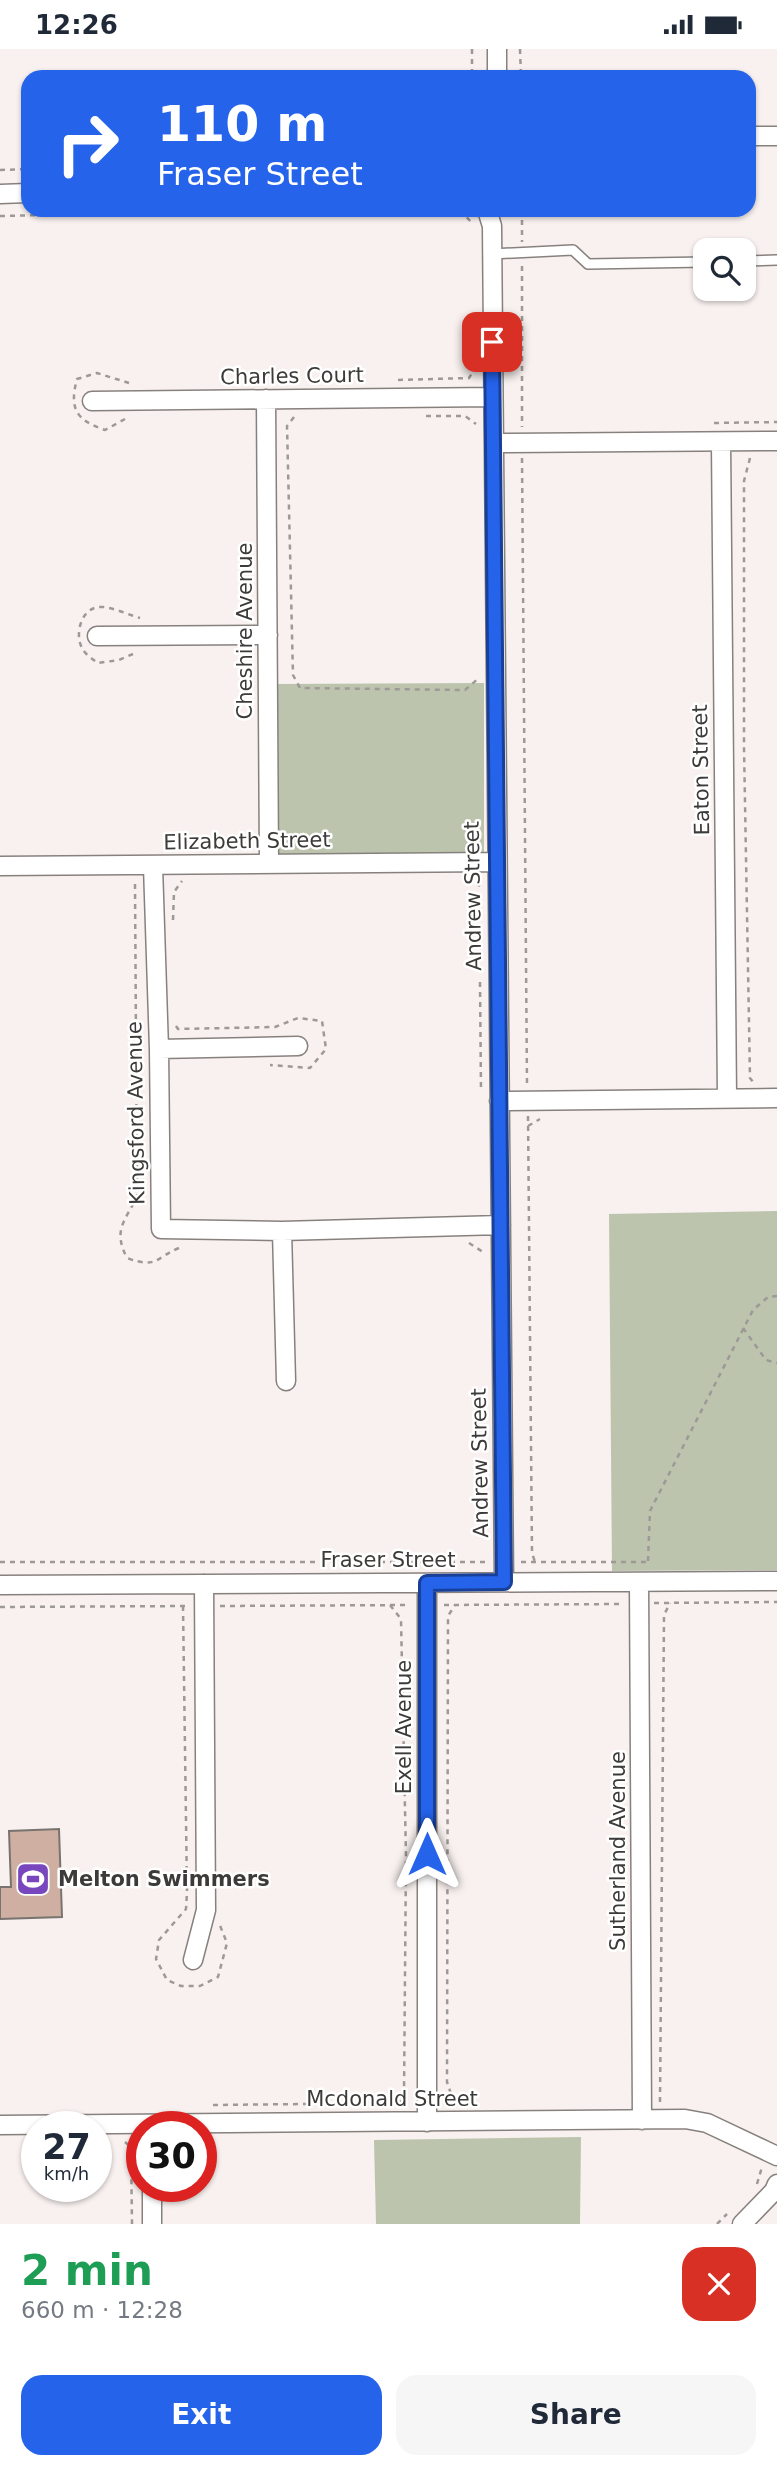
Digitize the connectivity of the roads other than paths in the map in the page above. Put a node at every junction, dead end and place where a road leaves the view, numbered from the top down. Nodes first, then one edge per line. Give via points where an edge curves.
1 (497, 49) edge
2 (497, 70) edge
3 (777, 135) edge
4 (756, 136) edge
5 (21, 193) edge
6 (0, 194) edge
7 (489, 217) edge
8 (492, 254) junction
9 (777, 260) edge
10 (693, 261) edge
11 (756, 261) edge
12 (493, 397) junction
13 (266, 399) junction
14 (92, 401) dead end
15 (777, 441) edge
16 (721, 442) junction
17 (494, 443) junction
18 (268, 635) junction
19 (97, 636) dead end
20 (495, 862) junction
21 (270, 863) junction
22 (0, 866) edge
23 (153, 873) junction
24 (298, 1046) dead end
25 (159, 1049) junction
26 (727, 1098) junction
27 (777, 1098) edge
28 (490, 1103) junction
29 (492, 1226) junction
30 (282, 1231) junction
31 (286, 1381) dead end
32 (777, 1581) edge
33 (495, 1582) junction
34 (643, 1582) junction
35 (427, 1583) junction
36 (204, 1584) junction
37 (0, 1585) edge
38 (193, 1961) dead end
39 (642, 2120) junction
40 (427, 2122) junction
41 (217, 2124) edge
42 (0, 2125) edge
43 (126, 2125) edge
44 (770, 2161) edge
45 (777, 2184) edge
46 (152, 2202) edge
47 (152, 2224) edge
48 (742, 2224) edge

1 - 2 street
3 - 4 street
5 - 6 street
7 - 8 street, Andrew Street
8 - 10 lane via 573,250 588,264
8 - 12 street, Andrew Street
9 - 11 lane
12 - 13 street, Charles Court
12 - 17 street, Andrew Street
13 - 14 street, Charles Court
13 - 18 street, Cheshire Avenue
15 - 16 street
16 - 17 street
16 - 26 street, Eaton Street
17 - 20 street, Andrew Street
18 - 19 street
18 - 21 street, Cheshire Avenue
20 - 21 street, Elizabeth Street
20 - 28 street, Andrew Street
21 - 23 street, Elizabeth Street
22 - 23 street, Elizabeth Street
23 - 25 street, Kingsford Avenue
24 - 25 street
25 - 30 street, Kingsford Avenue via 160,1229
26 - 27 street
26 - 28 street
28 - 29 street, Andrew Street
29 - 30 street, Kingsford Avenue
29 - 33 street, Andrew Street
30 - 31 street
32 - 34 street, Fraser Street
33 - 34 street, Fraser Street
33 - 35 street, Fraser Street
34 - 39 street, Sutherland Avenue via 639,1604
35 - 36 street, Fraser Street
35 - 40 street, Exell Avenue
36 - 37 street, Fraser Street
36 - 38 street via 206,1910
39 - 40 street, Mcdonald Street
39 - 44 street, Mcdonald Street via 706,2123
40 - 41 street, Mcdonald Street
42 - 43 street, Mcdonald Street
45 - 48 street
46 - 47 street

